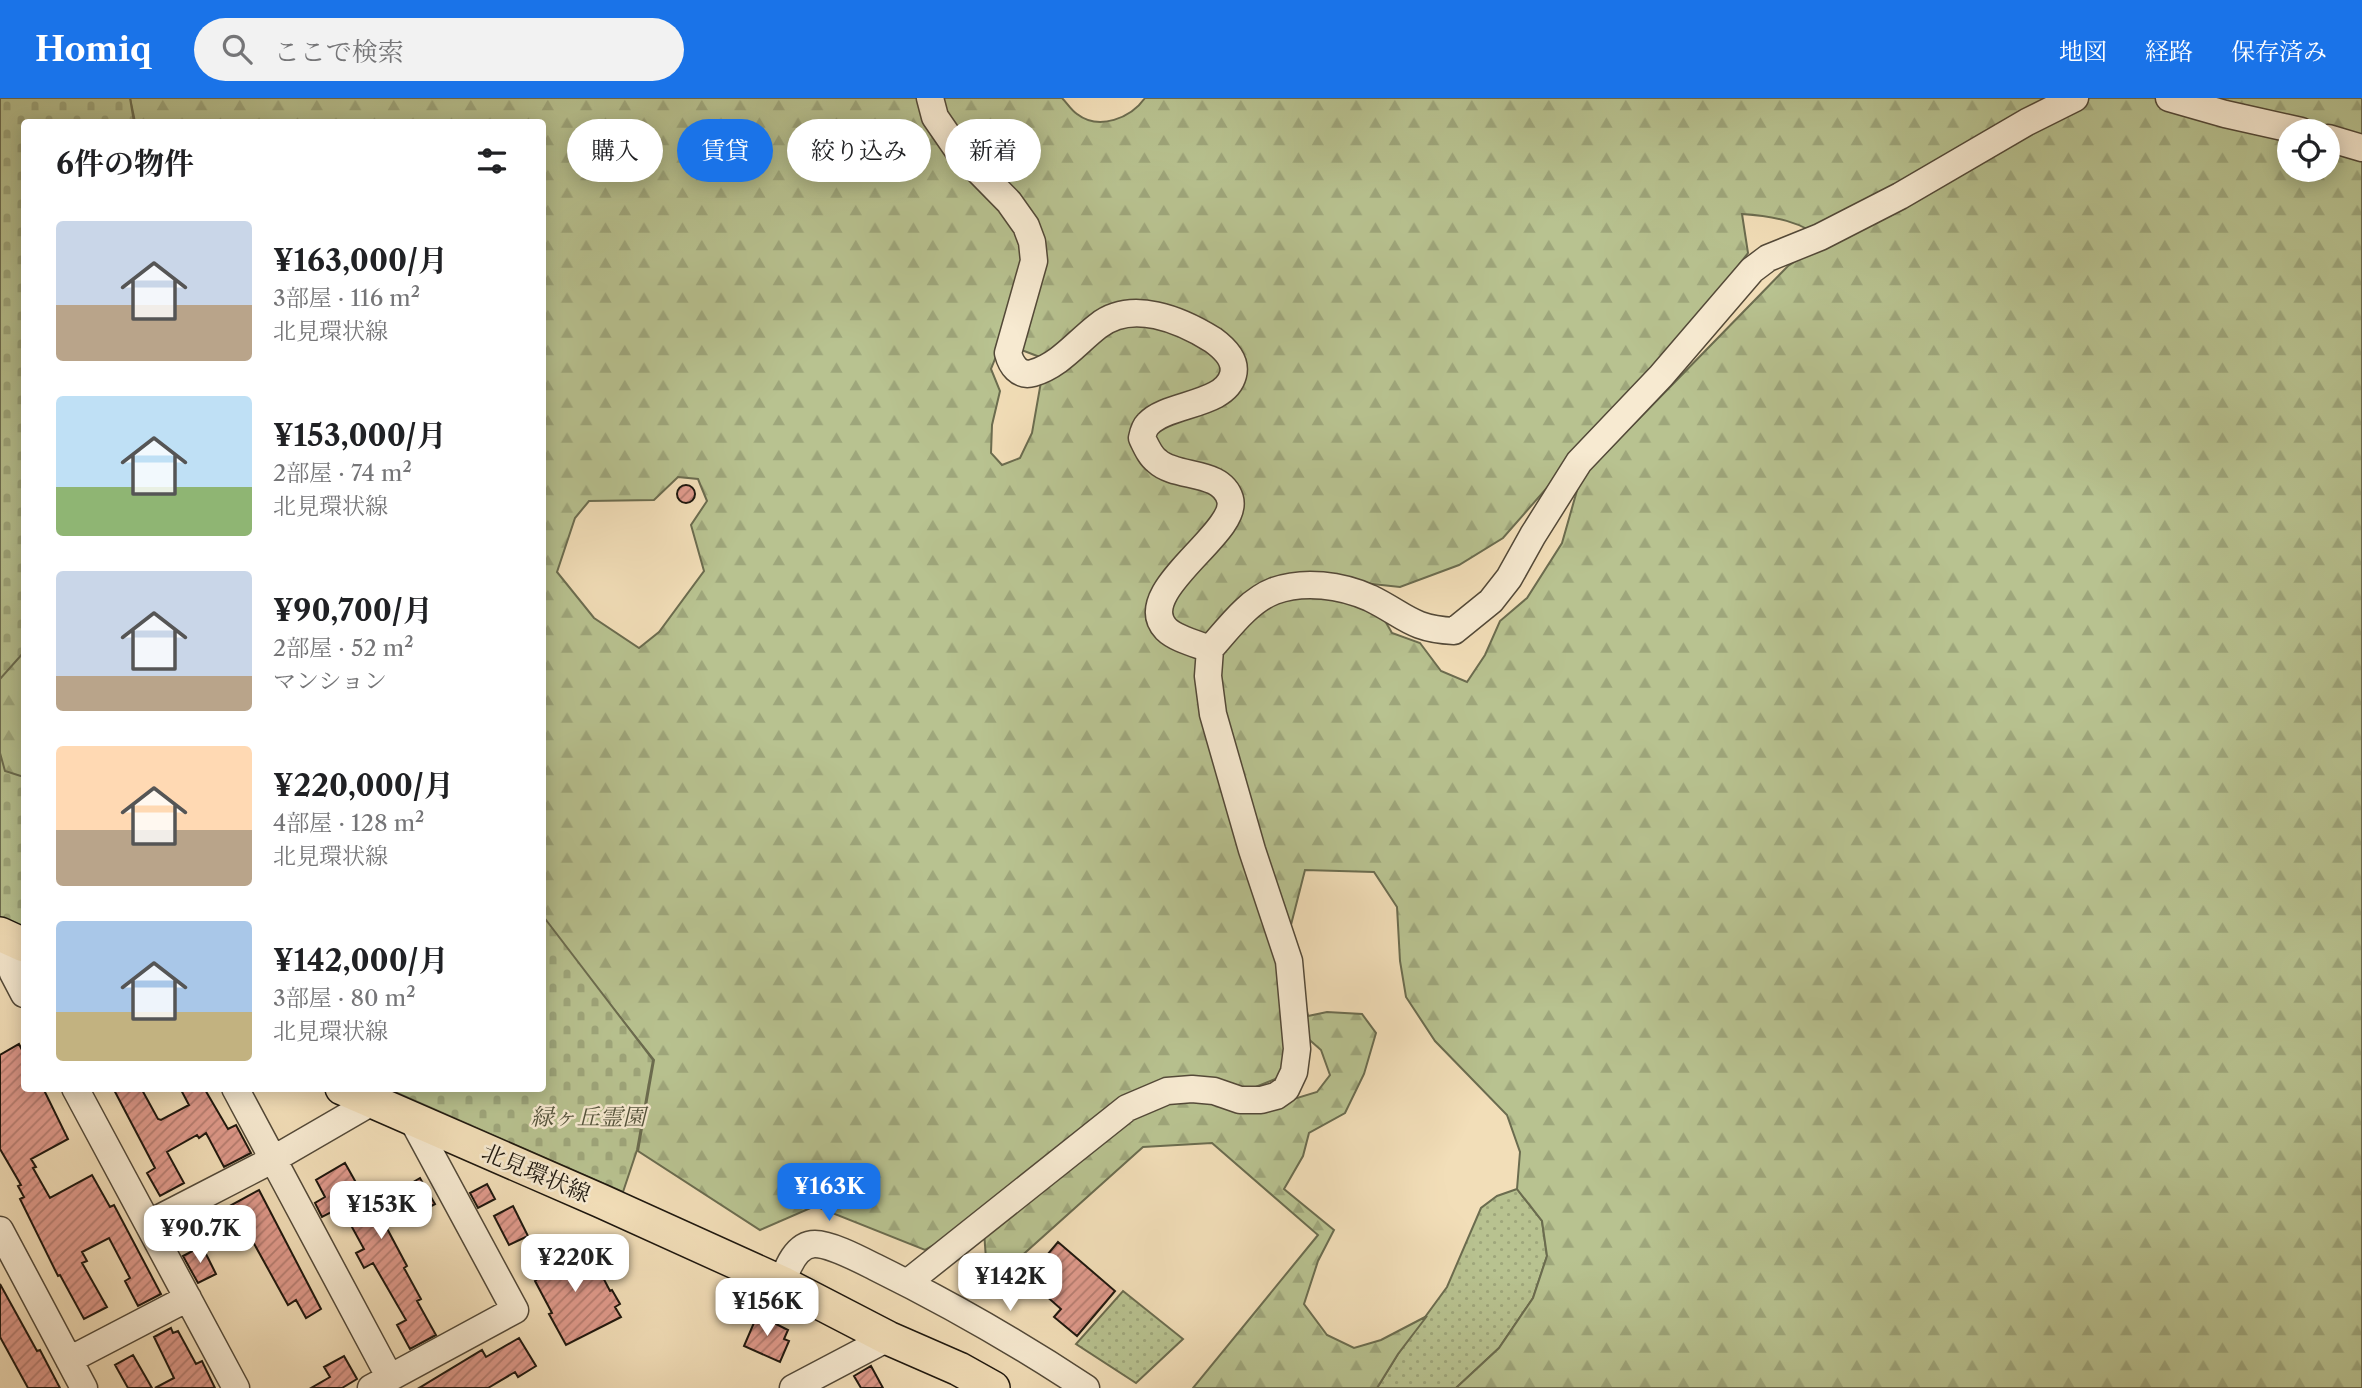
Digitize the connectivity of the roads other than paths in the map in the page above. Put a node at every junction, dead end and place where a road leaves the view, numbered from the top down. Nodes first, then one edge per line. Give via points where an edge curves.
1 (930, 98) edge
2 (2075, 98) edge
3 (2169, 98) edge
4 (2277, 126) edge
5 (2340, 142) edge
6 (2362, 148) edge
7 (1210, 649) junction
8 (0, 936) edge
9 (21, 944) edge
10 (21, 989) edge
11 (77, 1092) edge
12 (237, 1092) edge
13 (351, 1092) edge
14 (372, 1102) junction
15 (413, 1121) junction
16 (272, 1160) junction
17 (148, 1224) junction
18 (0, 1230) edge
19 (782, 1283) junction
20 (907, 1283) junction
21 (188, 1298) junction
22 (888, 1338) junction
23 (69, 1360) junction
24 (380, 1383) edge
25 (84, 1388) edge
26 (236, 1388) edge
27 (793, 1388) edge
28 (993, 1388) edge
29 (1086, 1388) edge

1 - 7 street via 935,117 957,149 1009,202 1032,242 1034,261 1008,353 1012,366 1032,374 1068,353 1100,324 1137,313 1197,330 1221,345 1232,359 1234,373 1228,387 1154,418 1145,426 1142,439 1157,462 1215,481 1226,489 1231,502 1219,531 1175,578 1160,607 1165,628
2 - 7 street via 1900,196 1768,258 1752,270 1579,462 1509,578 1491,601 1454,631 1412,624 1369,598 1335,586 1307,585 1274,591 1249,607
3 - 4 street
5 - 6 street
7 - 20 street via 1213,714 1289,961 1297,1049 1286,1089 1261,1100 1240,1100 1214,1091 1167,1091 1126,1108
8 - 9 main road
8 - 10 street
11 - 17 street
12 - 16 street
13 - 14 main road, 北見環状線
14 - 15 main road, 北見環状線
14 - 16 street
15 - 19 main road, 北見環状線
15 - 24 street via 515,1310
16 - 17 street
16 - 24 street
17 - 21 street
18 - 23 street
19 - 20 street via 796,1255 815,1244 855,1257
19 - 22 main road, 北見環状線
20 - 29 street via 1025,1347
21 - 23 street
21 - 26 street
22 - 27 street
22 - 28 main road, 北見環状線
23 - 25 street

